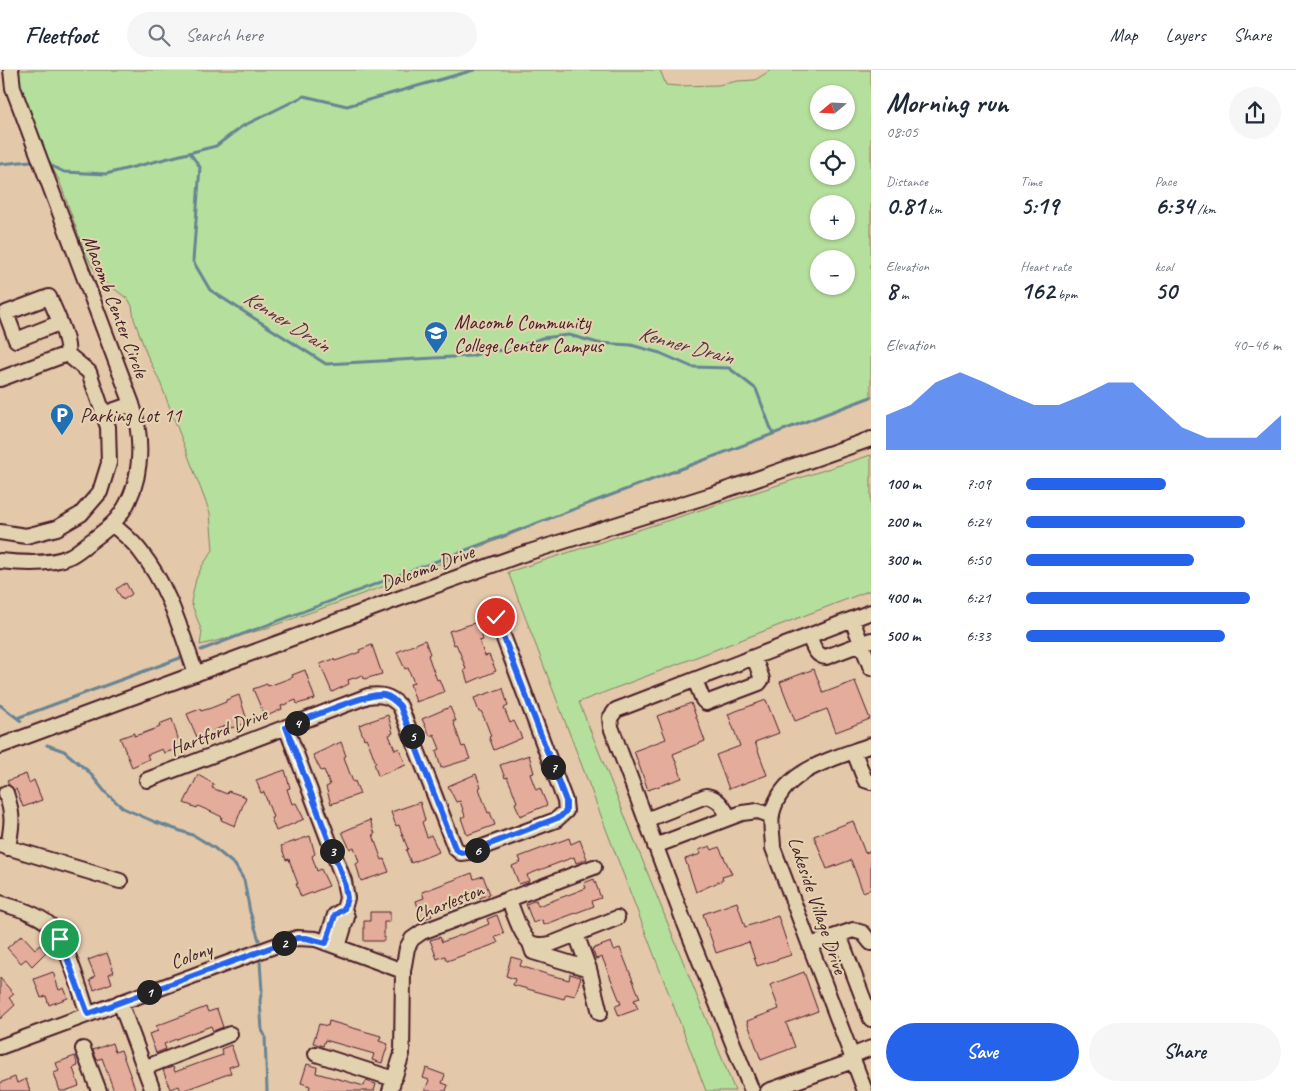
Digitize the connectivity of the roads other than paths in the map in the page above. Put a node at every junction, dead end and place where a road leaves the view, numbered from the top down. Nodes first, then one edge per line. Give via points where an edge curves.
1 (7, 71) edge
2 (59, 324) dead end
3 (67, 354) junction
4 (0, 379) edge
5 (132, 404) junction
6 (103, 414) junction
7 (871, 439) edge
8 (112, 524) junction
9 (0, 532) edge
10 (0, 561) edge
11 (871, 612) edge
12 (496, 617) dead end
13 (852, 620) junction
14 (809, 636) junction
15 (866, 642) edge
16 (754, 657) junction
17 (871, 668) edge
18 (196, 674) junction
19 (694, 680) junction
20 (286, 727) junction
21 (871, 745) edge
22 (0, 746) edge
23 (854, 752) junction
24 (147, 780) dead end
25 (871, 782) edge
26 (6, 794) dead end
27 (772, 816) junction
28 (729, 817) junction
29 (646, 820) junction
30 (4, 846) edge
31 (656, 846) junction
32 (594, 867) dead end
33 (120, 881) dead end
34 (509, 900) junction
35 (0, 903) edge
36 (617, 918) dead end
37 (576, 934) junction
38 (839, 935) junction
39 (530, 942) junction
40 (871, 943) edge
41 (332, 945) junction
42 (810, 945) junction
43 (589, 970) junction
44 (403, 972) junction
45 (120, 1002) junction
46 (88, 1014) junction
47 (600, 1014) dead end
48 (871, 1019) edge
49 (230, 1034) dead end
50 (0, 1047) edge
51 (871, 1048) edge
52 (83, 1049) dead end
53 (316, 1054) dead end
54 (852, 1058) junction
55 (144, 1068) junction
56 (392, 1085) edge
57 (99, 1091) edge
58 (153, 1091) edge
59 (752, 1091) edge
60 (768, 1091) edge
61 (864, 1091) edge

1 - 5 street, Macomb Center Circle
2 - 3 street via 68,348
3 - 4 street
3 - 6 street via 89,372
5 - 6 street
5 - 8 street, Macomb Center Circle via 140,443 139,462 131,493
6 - 9 street via 108,427 109,463 100,492 81,514 57,528 26,536
7 - 18 street, Dalcoma Drive via 711,495 511,558
8 - 10 street, Macomb Center Circle via 68,558 39,563
8 - 18 street via 140,550 164,586
11 - 13 street
12 - 20 street, Hartford Drive via 566,801 566,811 556,820 461,853 455,848 400,706 384,695 368,696
13 - 14 street
13 - 15 street
14 - 15 street via 816,653 826,657
14 - 16 street
15 - 17 street
16 - 19 street
16 - 19 street via 762,679 759,683 706,702
18 - 22 street, Dalcoma Drive
19 - 29 street via 616,710 610,718
20 - 24 street, Hartford Drive
20 - 41 street via 344,881 347,898 344,909 335,915
21 - 23 street, Lakeside Village Drive
23 - 25 street via 865,780
23 - 27 street, Lakeside Village Drive via 802,772 780,793
26 - 30 street via 13,822
27 - 28 street, Lakeside Village Drive via 758,811
27 - 42 street, Lakeside Village Drive via 774,848
28 - 29 street via 718,801 706,796
28 - 31 street, Lakeside Village Drive
29 - 31 street
30 - 33 street
31 - 59 street
32 - 34 street, Charleston
34 - 39 street
34 - 44 street, Charleston via 422,932 412,939 407,948
35 - 46 street via 39,917 51,926 64,947
36 - 37 street
37 - 39 street via 551,944
37 - 43 street
38 - 40 street via 852,930 863,933
38 - 42 street
38 - 48 street
39 - 43 street via 533,952
41 - 44 street
41 - 45 street, Colony via 301,938
42 - 54 street, Lakeside Village Drive
43 - 47 street
44 - 56 street, Charleston via 402,1054
45 - 46 street, Colony
45 - 55 street
46 - 50 street, Colony
49 - 55 street
51 - 54 street
52 - 57 street
53 - 56 street
54 - 60 street
54 - 61 street, Lakeside Village Drive
55 - 58 street

